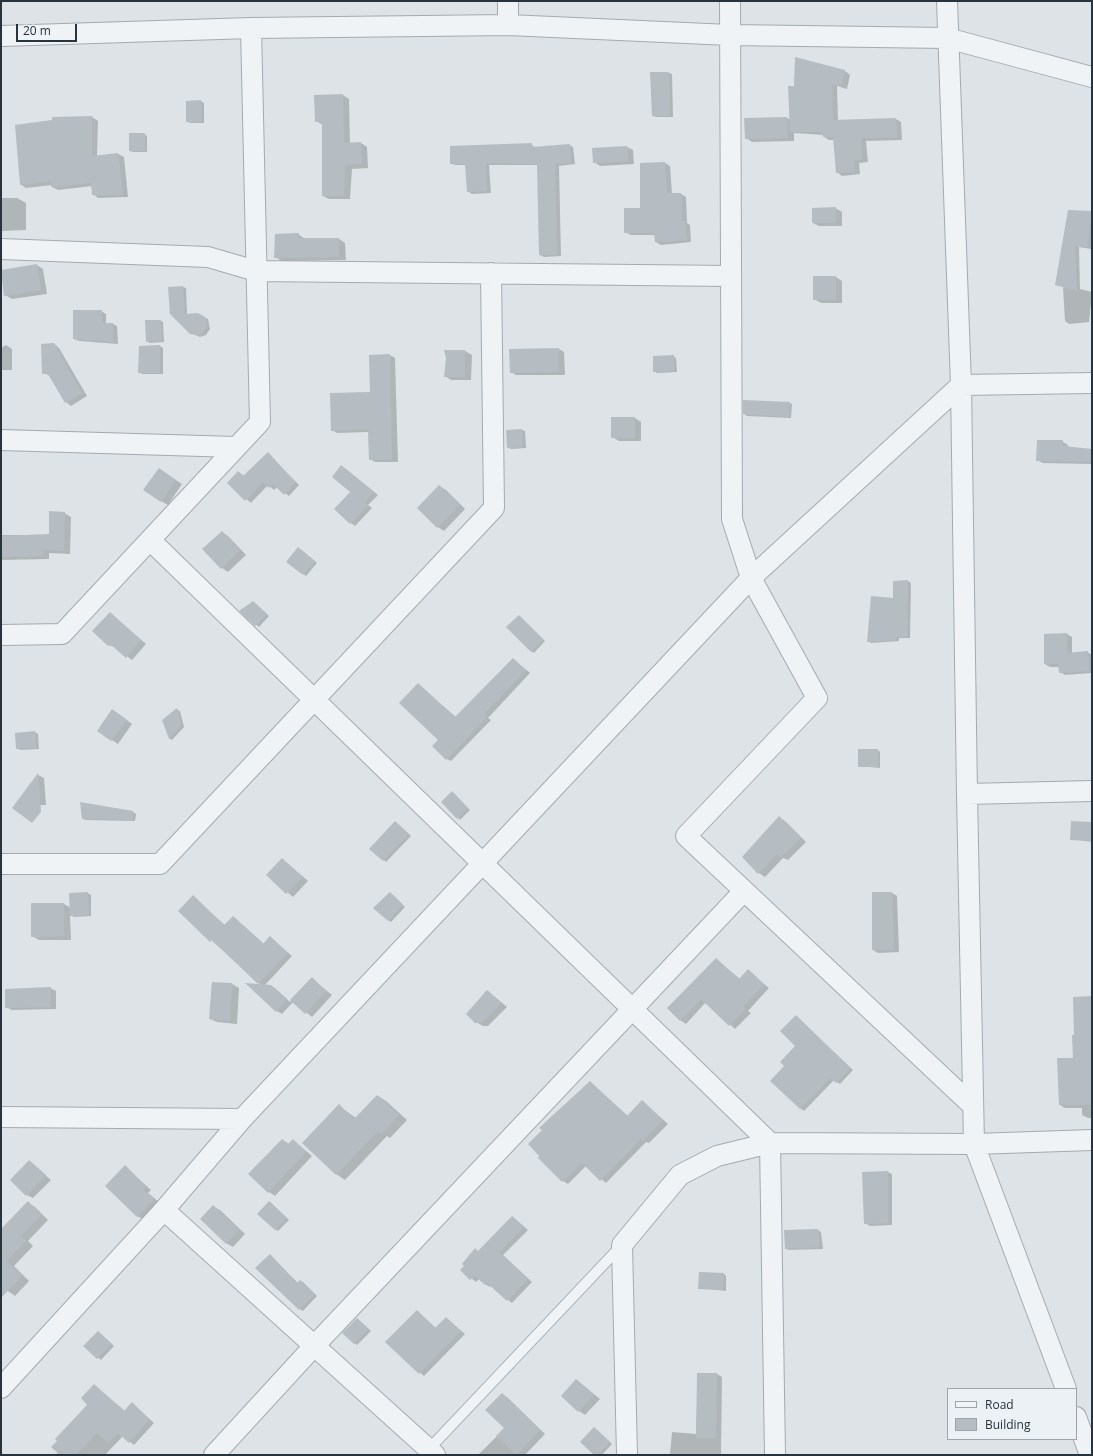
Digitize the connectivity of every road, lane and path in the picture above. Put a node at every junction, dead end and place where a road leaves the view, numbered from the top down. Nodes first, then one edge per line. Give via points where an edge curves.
1 (508, 1) edge
2 (730, 1) edge
3 (947, 1) edge
4 (508, 25) junction
5 (251, 28) junction
6 (730, 35) junction
7 (1, 36) edge
8 (947, 38) junction
9 (1092, 77) edge
10 (1, 249) edge
11 (256, 271) junction
12 (491, 273) junction
13 (731, 276) junction
14 (1092, 382) edge
15 (961, 385) junction
16 (1, 440) edge
17 (236, 447) junction
18 (150, 540) junction
19 (751, 578) junction
20 (1, 635) edge
21 (314, 700) junction
22 (1092, 791) edge
23 (966, 794) junction
24 (1, 864) edge
25 (483, 864) junction
26 (744, 891) junction
27 (633, 1009) junction
28 (972, 1106) junction
29 (1, 1117) edge
30 (242, 1119) junction
31 (1092, 1140) edge
32 (770, 1143) junction
33 (974, 1144) junction
34 (164, 1210) junction
35 (622, 1245) junction
36 (315, 1345) junction
37 (1, 1388) edge
38 (1066, 1388) edge
39 (1077, 1420) edge
40 (432, 1452) edge
41 (216, 1454) edge
42 (627, 1455) edge
43 (776, 1455) edge
44 (1090, 1455) edge

1 - 4 street
2 - 6 street
3 - 8 street
4 - 5 street
4 - 6 street
5 - 7 street
5 - 11 street
6 - 8 street
6 - 13 street
8 - 9 street
8 - 15 street
10 - 11 street via 208,257
11 - 12 street
11 - 17 street via 260,422
12 - 13 street
12 - 21 street via 494,508
13 - 19 street via 732,519
14 - 15 street
15 - 19 street
15 - 23 street
16 - 17 street
17 - 18 street
18 - 20 street via 62,634
18 - 21 street
19 - 25 street
19 - 26 street via 817,698 686,836
21 - 24 street via 160,864
21 - 25 street
22 - 23 street
23 - 28 street
25 - 27 street
25 - 30 street
26 - 27 street
26 - 28 street
27 - 32 street
27 - 36 street
28 - 33 street
29 - 30 street
30 - 34 street
31 - 33 street
32 - 33 street
32 - 35 street via 717,1156 680,1175
32 - 43 street
33 - 38 street
34 - 36 street
34 - 37 street
35 - 40 lane
35 - 42 street
36 - 40 street
36 - 41 street
39 - 44 street

